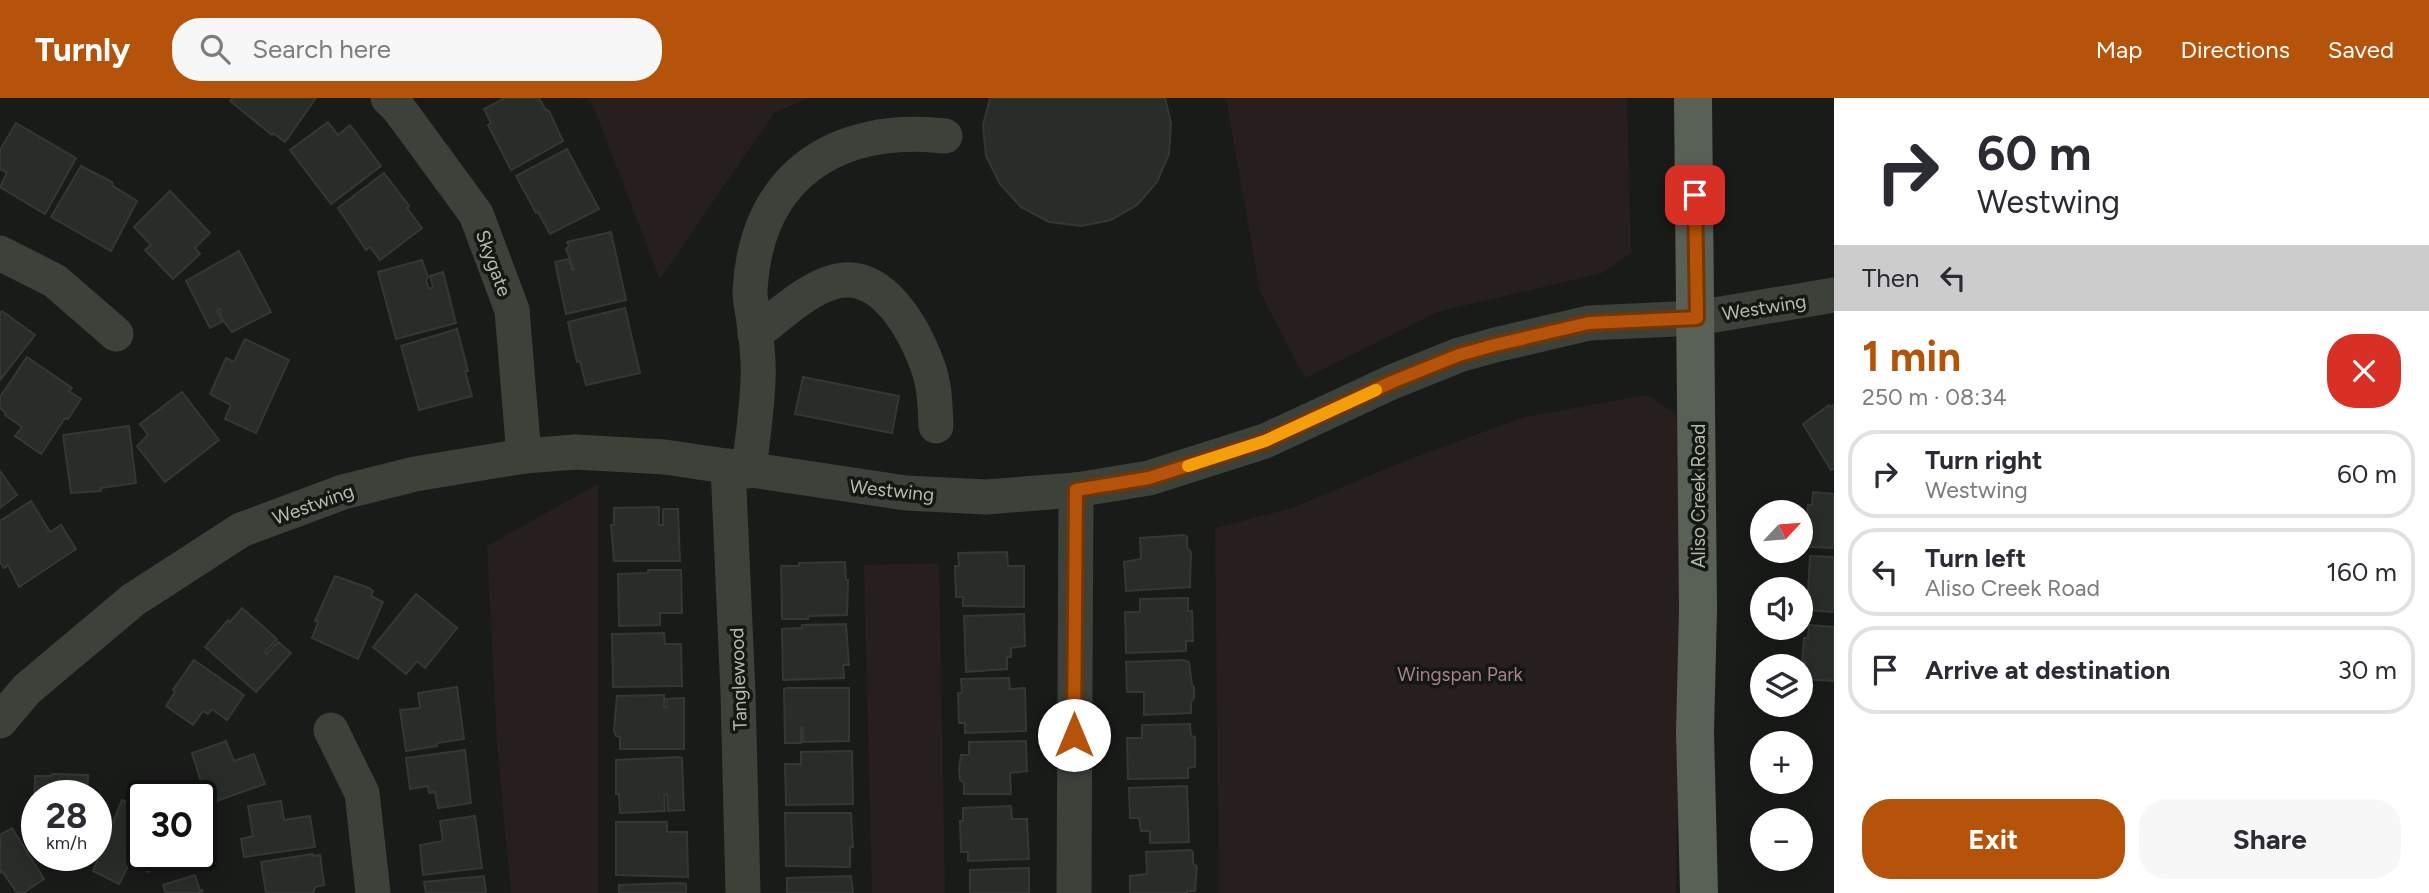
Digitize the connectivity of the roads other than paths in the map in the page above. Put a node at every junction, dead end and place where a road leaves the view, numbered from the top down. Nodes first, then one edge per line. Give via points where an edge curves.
1 (388, 98) edge
2 (1693, 98) edge
3 (945, 136) dead end
4 (0, 253) edge
5 (1834, 295) edge
6 (1697, 318) junction
7 (116, 334) dead end
8 (755, 334) junction
9 (936, 426) dead end
10 (524, 456) junction
11 (738, 468) junction
12 (1076, 490) junction
13 (0, 721) edge
14 (331, 730) dead end
15 (373, 893) edge
16 (743, 893) edge
17 (1074, 893) edge
18 (1699, 893) edge

1 - 10 street, Skygate via 476,214 512,310
2 - 6 main road, Aliso Creek Road
3 - 8 street, Tanglewood via 884,135 844,145 792,179 768,217 753,261 750,295
4 - 7 street via 55,281
5 - 6 street, Westwing
6 - 12 street, Westwing via 1589,323 1495,345 1392,382 1265,441 1149,478
6 - 18 main road, Aliso Creek Road
8 - 9 street via 814,291 838,281 862,283 883,293 900,311 928,368
8 - 11 street, Tanglewood via 758,382
10 - 11 street, Westwing via 575,452 665,457
10 - 13 street, Westwing via 415,474 343,492 241,530 133,600 27,689
11 - 12 street, Westwing via 906,493 986,497
11 - 16 street, Tanglewood
12 - 17 street
14 - 15 street via 362,793

